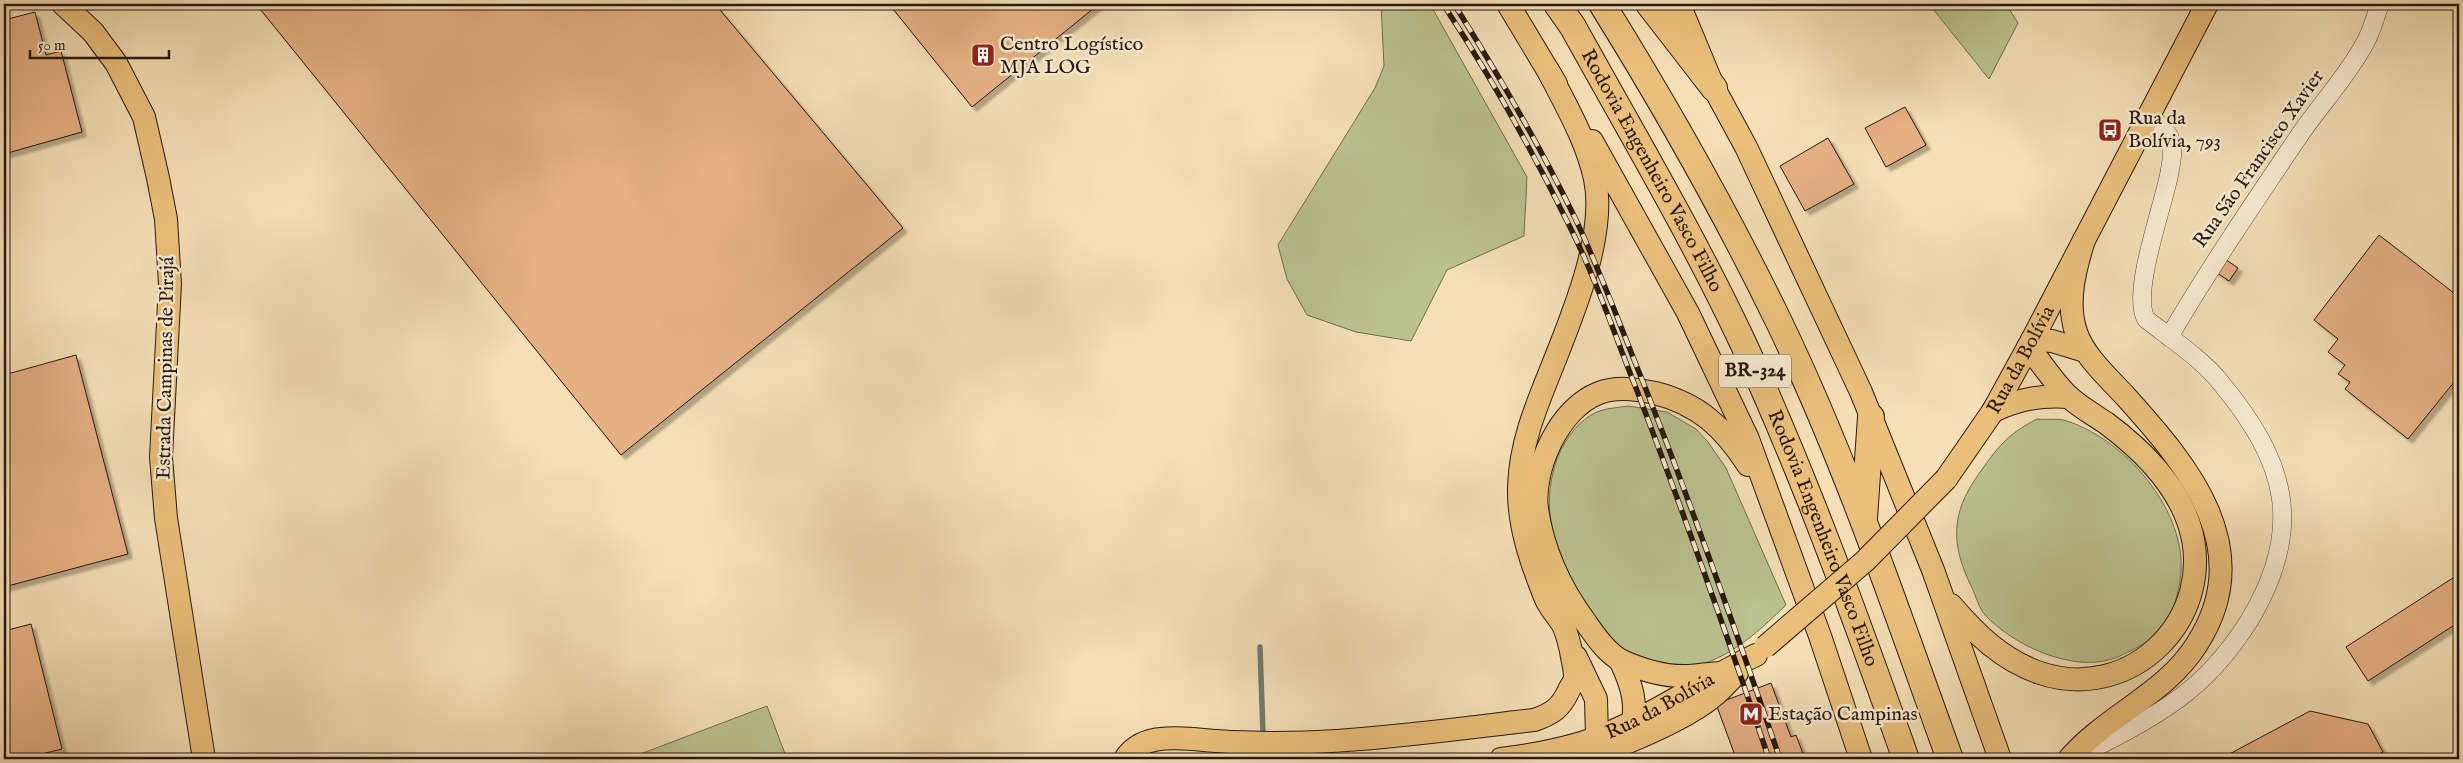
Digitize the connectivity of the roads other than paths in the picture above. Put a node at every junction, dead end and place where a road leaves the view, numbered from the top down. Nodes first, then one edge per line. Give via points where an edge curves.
1 (63, 4) edge
2 (1508, 4) edge
3 (1557, 4) edge
4 (1602, 4) edge
5 (1648, 4) edge
6 (1679, 4) edge
7 (2207, 4) edge
8 (2380, 4) edge
9 (1549, 72) junction
10 (1714, 88) junction
11 (2148, 115) junction
12 (2084, 240) junction
13 (2169, 337) junction
14 (2030, 344) junction
15 (2085, 351) junction
16 (2069, 397) junction
17 (1993, 411) junction
18 (1871, 417) junction
19 (1767, 496) junction
20 (1864, 526) junction
21 (1944, 597) junction
22 (1569, 643) junction
23 (1760, 651) junction
24 (1620, 660) junction
25 (1722, 673) junction
26 (1634, 721) junction
27 (1598, 738) junction
28 (1626, 744) junction
29 (204, 759) edge
30 (1125, 759) edge
31 (1502, 759) edge
32 (1585, 759) edge
33 (1861, 759) edge
34 (1906, 759) edge
35 (1950, 759) edge
36 (2000, 759) edge
37 (2070, 759) edge

1 - 29 main road, Estrada Campinas de Pirajá via 93,32 116,63 144,117 166,220 170,284 161,457 166,518
2 - 9 main road
3 - 34 highway, Rodovia Engenheiro Vasco Filho / BR-324 via 1573,27 1683,225 1744,345 1808,493
4 - 20 highway, Rodovia Engenheiro Vasco Filho / BR-324 via 1690,150 1780,324
5 - 10 highway
6 - 10 main road
7 - 11 main road, Rua da Bolívia
8 - 13 street, Rua São Francisco Xavier via 2366,42 2212,264
9 - 19 main road via 1609,167 1688,313 1748,439
9 - 22 main road via 1587,150 1596,180 1596,219 1583,285 1522,449 1519,488 1522,525 1532,564 1547,603 1563,626
10 - 18 main road via 1746,147
11 - 12 main road, Rua da Bolívia
11 - 13 street via 2166,131 2172,156 2147,264 2141,309 2146,320
12 - 14 main road, Rua da Bolívia
12 - 15 main road via 2072,293 2076,332
13 - 37 street via 2220,381 2258,434 2280,489 2283,517 2277,563 2260,603 2215,667 2180,698 2147,720
14 - 15 main road via 2052,341
14 - 16 main road
14 - 17 main road, Rua da Bolívia
15 - 37 main road via 2165,441 2198,487 2216,536 2220,563 2219,589 2211,618 2180,667 2161,686 2097,731
16 - 17 main road via 2026,398
16 - 21 main road via 2145,456 2180,503 2195,547 2196,565 2186,606 2173,629 2157,650 2139,663 2085,680 2066,679 2015,663 1980,638
17 - 23 main road, Rua da Bolívia, bridge via 1946,479 1865,561
18 - 20 highway
18 - 21 main road
19 - 24 main road via 1722,429 1705,414 1664,395 1618,388 1598,393 1578,406 1557,429 1539,475 1537,507 1542,534 1555,571 1574,605 1598,641
19 - 33 main road via 1820,636
20 - 35 highway, Rodovia Engenheiro Vasco Filho / BR-324
21 - 36 main road
22 - 27 main road via 1596,699
22 - 30 main road via 1575,679 1557,710 1534,720 1369,740 1242,744 1158,738 1131,750
23 - 25 main road, Rua da Bolívia
23 - 28 main road, Rua da Bolívia via 1714,696
24 - 25 main road via 1668,675
24 - 26 main road via 1635,697
25 - 26 main road, Rua da Bolívia
26 - 27 main road, Rua da Bolívia
26 - 28 main road
27 - 31 main road, Rua da Bolívia
28 - 32 main road, Rua da Bolívia

